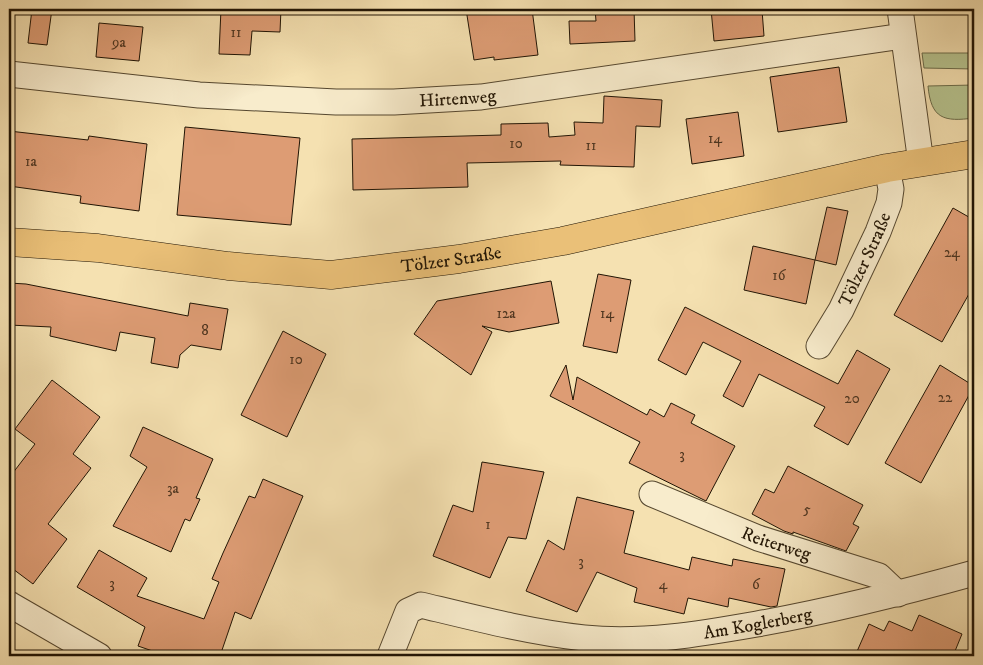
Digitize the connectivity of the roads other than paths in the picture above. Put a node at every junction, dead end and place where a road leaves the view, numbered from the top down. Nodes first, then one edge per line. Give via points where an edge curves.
1 (900, 9) edge
2 (903, 36) junction
3 (9, 74) edge
4 (974, 154) edge
5 (920, 163) junction
6 (887, 168) junction
7 (9, 242) edge
8 (819, 346) dead end
9 (652, 494) dead end
10 (974, 573) edge
11 (898, 594) junction
12 (9, 604) edge
13 (99, 656) edge
14 (390, 656) edge

1 - 2 street
2 - 3 street, Hirtenweg via 481,97 394,102 199,95
2 - 5 street
4 - 5 main road, Tölzer Straße
5 - 6 main road, Tölzer Straße
6 - 7 main road, Tölzer Straße via 563,241 331,275 228,266 98,248
6 - 8 street, Tölzer Straße via 891,189 881,225 841,310
9 - 11 street, Reiterweg via 758,538 880,576
10 - 11 street, Am Koglerberg
11 - 14 street, Am Koglerberg via 698,635 633,640 585,638 528,630 421,605 408,611
12 - 13 street

